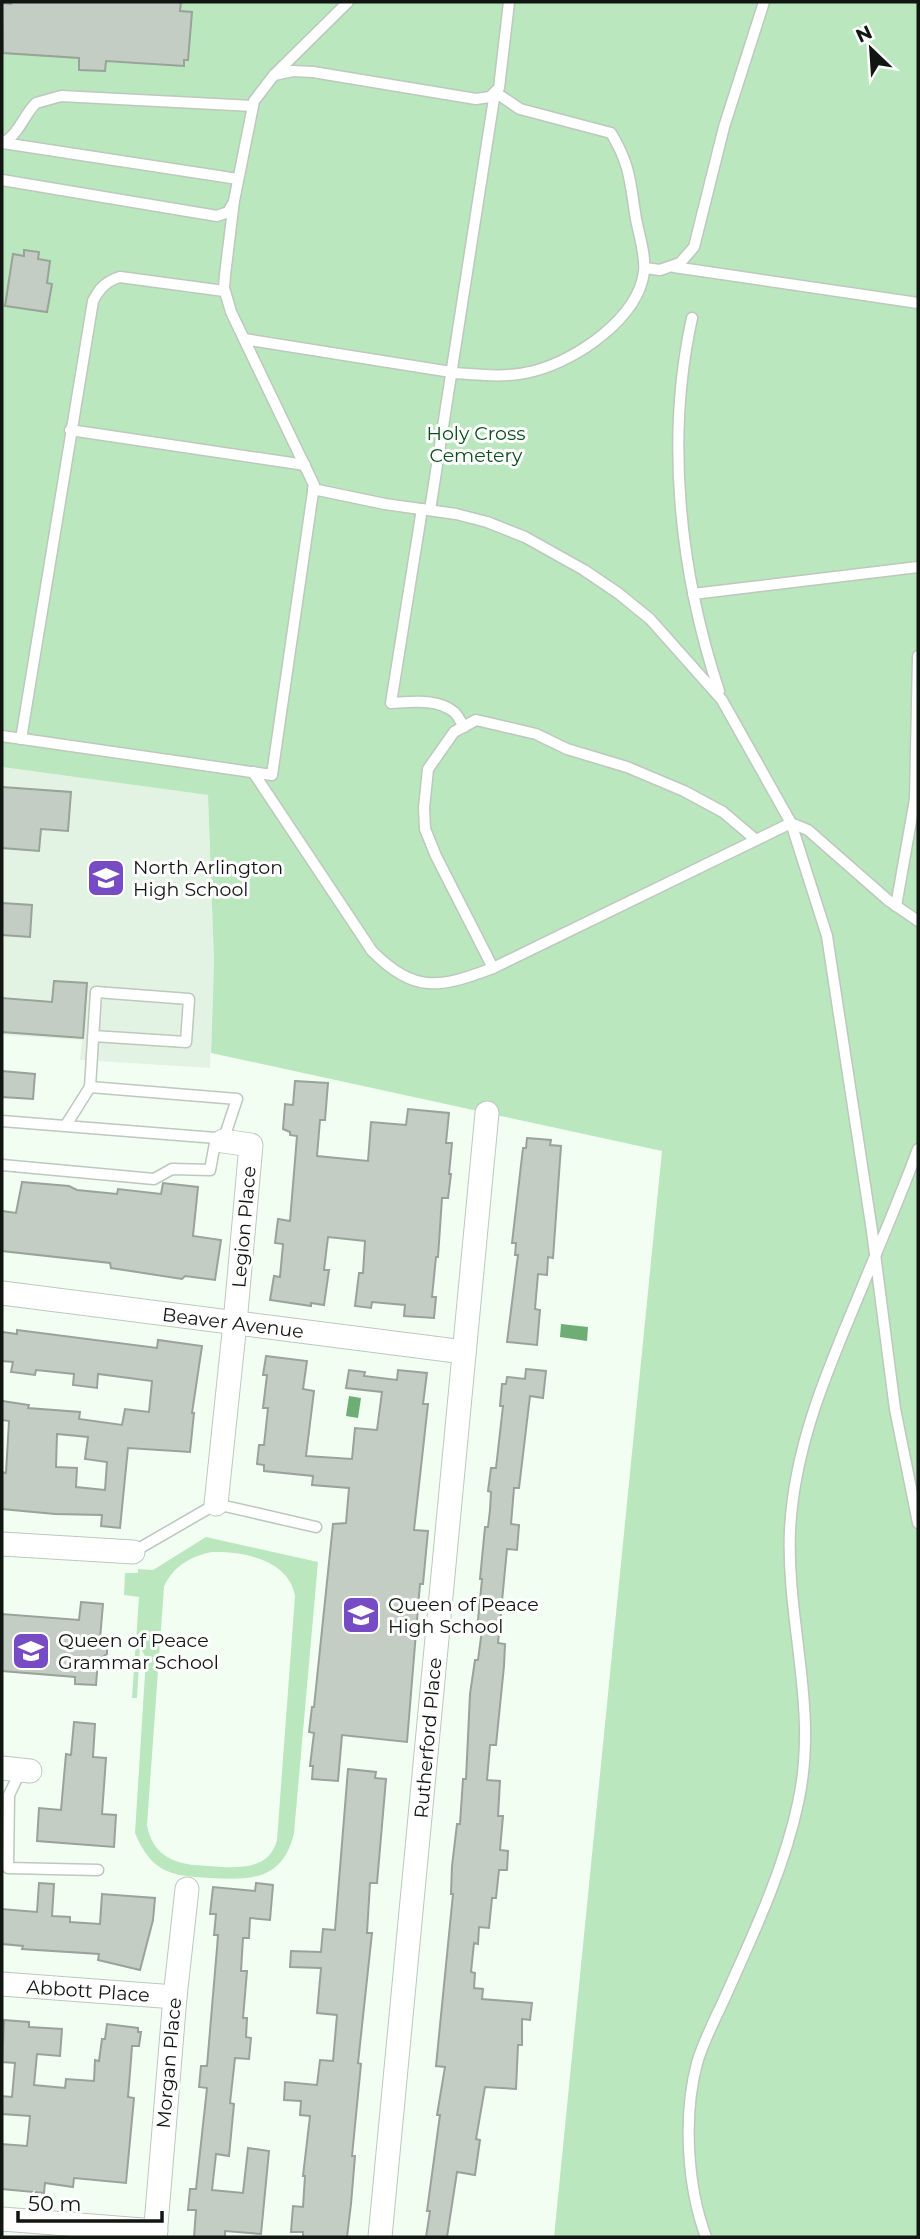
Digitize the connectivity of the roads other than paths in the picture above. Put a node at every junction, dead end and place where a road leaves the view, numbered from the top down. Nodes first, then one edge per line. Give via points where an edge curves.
1 (348, 2) edge
2 (509, 2) edge
3 (764, 2) edge
4 (274, 75) junction
5 (495, 92) junction
6 (253, 106) junction
7 (2, 143) edge
8 (238, 179) junction
9 (2, 180) edge
10 (234, 201) junction
11 (671, 266) junction
12 (645, 268) junction
13 (224, 291) junction
14 (918, 303) edge
15 (692, 318) dead end
16 (244, 339) junction
17 (451, 372) junction
18 (70, 430) junction
19 (305, 465) junction
20 (313, 489) junction
21 (426, 509) junction
22 (918, 567) edge
23 (693, 594) junction
24 (918, 656) edge
25 (722, 700) junction
26 (464, 727) junction
27 (2, 736) edge
28 (21, 739) junction
29 (253, 772) junction
30 (791, 823) junction
31 (756, 840) junction
32 (897, 906) junction
33 (918, 921) edge
34 (493, 968) junction
35 (93, 1036) junction
36 (90, 1087) junction
37 (487, 1113) dead end
38 (2, 1121) edge
39 (65, 1125) junction
40 (219, 1140) junction
41 (918, 1149) edge
42 (2, 1165) edge
43 (875, 1257) junction
44 (2, 1293) edge
45 (235, 1323) junction
46 (464, 1352) junction
47 (216, 1504) junction
48 (918, 1523) edge
49 (316, 1527) dead end
50 (2, 1544) edge
51 (133, 1552) joint
52 (17, 1770) edge
53 (98, 1870) dead end
54 (187, 1889) dead end
55 (2, 1984) edge
56 (174, 1997) junction
57 (2, 2219) edge
58 (155, 2234) edge
59 (380, 2237) edge
60 (706, 2237) edge

1 - 4 lane
2 - 5 lane via 502,70
3 - 11 lane via 724,127 694,247
4 - 5 lane via 313,72 476,99
4 - 6 lane
5 - 12 lane via 520,109 611,133 630,174
5 - 17 lane
6 - 7 lane via 61,96 36,103 17,131
6 - 8 lane
7 - 8 lane
8 - 10 lane
9 - 10 lane via 217,216 228,212
10 - 13 lane
11 - 12 lane
11 - 14 lane
12 - 17 lane via 642,285 627,312 601,337 571,355 535,371 500,376
13 - 16 lane
13 - 18 lane via 127,277 107,282 91,307
15 - 23 lane via 678,444
16 - 17 lane
16 - 19 lane
17 - 21 lane
18 - 19 lane
18 - 28 lane
19 - 20 lane
20 - 21 lane
20 - 29 lane via 272,775
21 - 25 lane via 487,522 584,570 650,619
21 - 26 lane via 391,702 419,700 438,705 454,712
22 - 23 lane
23 - 25 lane
24 - 32 lane via 915,799
25 - 30 lane
26 - 31 lane via 476,720 493,723 627,767 723,812
26 - 34 lane via 454,732 428,769 425,829
27 - 28 lane
28 - 29 lane
29 - 34 lane via 372,951 390,969 405,978 447,983
30 - 31 lane
30 - 32 lane via 808,830
30 - 43 lane via 832,958
31 - 34 lane
32 - 33 lane
35 - 35 lane via 96,992 189,999 186,1042
35 - 36 lane
36 - 39 lane
36 - 40 lane via 237,1099
37 - 46 street, Rutherford Place
38 - 39 lane
39 - 40 lane
40 - 42 lane via 210,1170 172,1169 154,1179
40 - 45 street, Legion Place via 251,1145
41 - 43 lane
43 - 48 lane via 895,1409
43 - 60 lane via 825,1376 796,1473 790,1559 804,1688 803,1778 763,1911 697,2064 689,2159
44 - 45 street, Beaver Avenue
45 - 46 street, Beaver Avenue
45 - 47 street, Legion Place
46 - 59 street, Rutherford Place
47 - 49 lane
47 - 51 lane
50 - 51 street
52 - 53 lane via 9,1796 8,1868
54 - 56 street, Morgan Place
55 - 56 street, Abbott Place
56 - 58 street, Morgan Place
57 - 58 street

